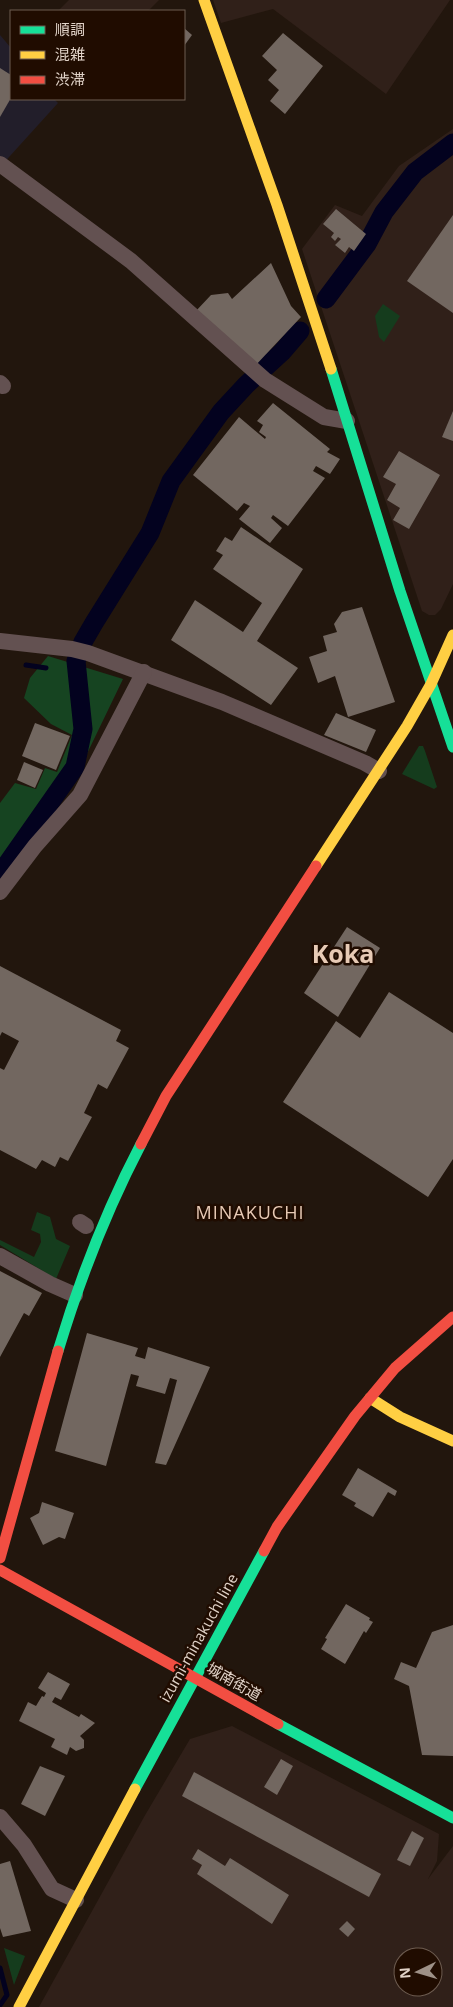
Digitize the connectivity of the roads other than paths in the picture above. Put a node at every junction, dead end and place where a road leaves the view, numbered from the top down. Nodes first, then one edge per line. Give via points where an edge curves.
1 (204, 0) edge
2 (0, 164) edge
3 (347, 421) junction
4 (453, 635) edge
5 (0, 641) edge
6 (144, 672) junction
7 (431, 684) junction
8 (453, 746) edge
9 (379, 771) junction
10 (0, 892) edge
11 (0, 1256) edge
12 (75, 1295) junction
13 (453, 1316) edge
14 (370, 1398) junction
15 (453, 1441) edge
16 (0, 1558) edge
17 (0, 1570) edge
18 (195, 1677) junction
19 (0, 1817) edge
20 (453, 1818) edge
21 (76, 1900) junction
22 (19, 2007) edge

1 - 3 street via 239,95
2 - 3 street via 131,261 258,374 324,417
3 - 7 street
4 - 7 street
5 - 6 street via 77,650
6 - 9 street via 242,710
6 - 10 street via 80,795
7 - 8 street
7 - 9 street
9 - 12 street via 166,1096 97,1236
11 - 12 street
12 - 16 street
13 - 14 street, izumi-minakuchi line via 395,1368
14 - 15 street via 412,1425
14 - 18 street, izumi-minakuchi line via 277,1527
17 - 18 street, 城南街道
18 - 20 street, 城南街道
18 - 21 street, izumi-minakuchi line
19 - 21 street via 24,1845 52,1889
21 - 22 street, izumi-minakuchi line

